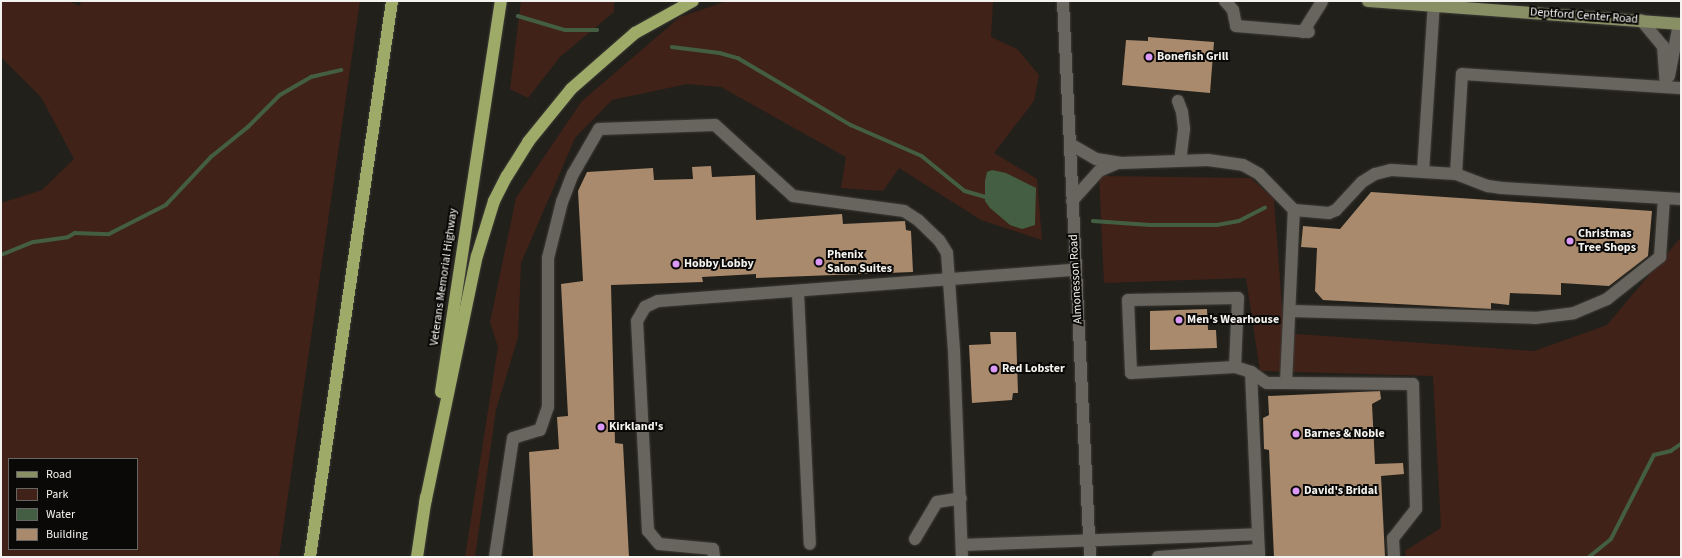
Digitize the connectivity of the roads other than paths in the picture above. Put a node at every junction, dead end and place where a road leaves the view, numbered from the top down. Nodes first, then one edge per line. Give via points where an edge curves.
1 (386, 1) edge
2 (392, 1) edge
3 (501, 1) edge
4 (693, 1) edge
5 (1063, 1) edge
6 (1225, 1) edge
7 (1322, 1) edge
8 (1368, 1) edge
9 (1436, 3) edge
10 (389, 20) junction
11 (1641, 20) junction
12 (1680, 24) edge
13 (1666, 87) junction
14 (1681, 88) edge
15 (1178, 101) dead end
16 (1070, 144) junction
17 (1180, 160) junction
18 (1120, 163) junction
19 (1423, 172) junction
20 (1456, 174) junction
21 (1664, 198) junction
22 (1681, 199) edge
23 (1072, 201) junction
24 (1294, 210) junction
25 (1075, 270) junction
26 (950, 280) junction
27 (798, 292) junction
28 (1291, 311) junction
29 (1235, 367) junction
30 (1251, 372) junction
31 (1286, 383) junction
32 (961, 498) junction
33 (425, 504) junction
34 (1258, 534) junction
35 (915, 539) dead end
36 (1088, 540) junction
37 (810, 544) dead end
38 (962, 544) junction
39 (1259, 554) edge
40 (310, 557) edge
41 (417, 557) edge
42 (495, 557) edge
43 (714, 557) edge
44 (962, 557) edge
45 (1090, 557) edge
46 (1158, 557) edge
47 (1394, 557) edge

1 - 10 highway
2 - 10 highway
3 - 33 highway, Veterans Memorial Highway via 459,264
4 - 33 highway via 635,33 571,89 528,142 507,176 494,201 476,256
5 - 16 street, Almonesson Road
6 - 7 street via 1233,10 1236,26 1306,32
8 - 9 main road, Deptford Center Road
9 - 11 main road, Deptford Center Road
9 - 19 street
10 - 40 highway
11 - 12 main road, Deptford Center Road
11 - 13 street via 1663,46
12 - 13 street
13 - 14 street
13 - 20 street via 1462,74
15 - 17 street via 1184,129
16 - 18 street via 1096,159
16 - 23 street, Almonesson Road
17 - 18 street
17 - 24 street via 1208,160 1243,165 1259,174
18 - 23 street via 1099,171
19 - 20 street
19 - 24 street via 1388,170 1375,174 1355,187 1336,210 1329,213
20 - 21 street via 1488,186 1502,188
21 - 22 street
21 - 28 street via 1660,257 1607,300 1574,313 1535,318
23 - 25 street, Almonesson Road
24 - 28 street via 1289,277
25 - 26 street
25 - 36 street, Almonesson Road
26 - 27 street
26 - 32 street
26 - 42 street via 948,253 939,240 913,216 904,211 793,196 715,125 599,129 573,174 562,202 548,258 548,407 540,430 513,438
27 - 37 street
27 - 43 street via 658,301 645,307 637,321 648,531 659,544 713,549
28 - 31 street
29 - 29 street via 1131,372 1128,300 1238,298
29 - 30 street
30 - 31 street via 1267,383
30 - 34 street
31 - 47 street via 1413,384 1416,509 1393,538
32 - 35 street via 937,502
32 - 38 street
33 - 41 highway, Veterans Memorial Highway
34 - 36 street
34 - 39 street
36 - 38 street
36 - 45 street, Almonesson Road
38 - 44 street
39 - 46 street

